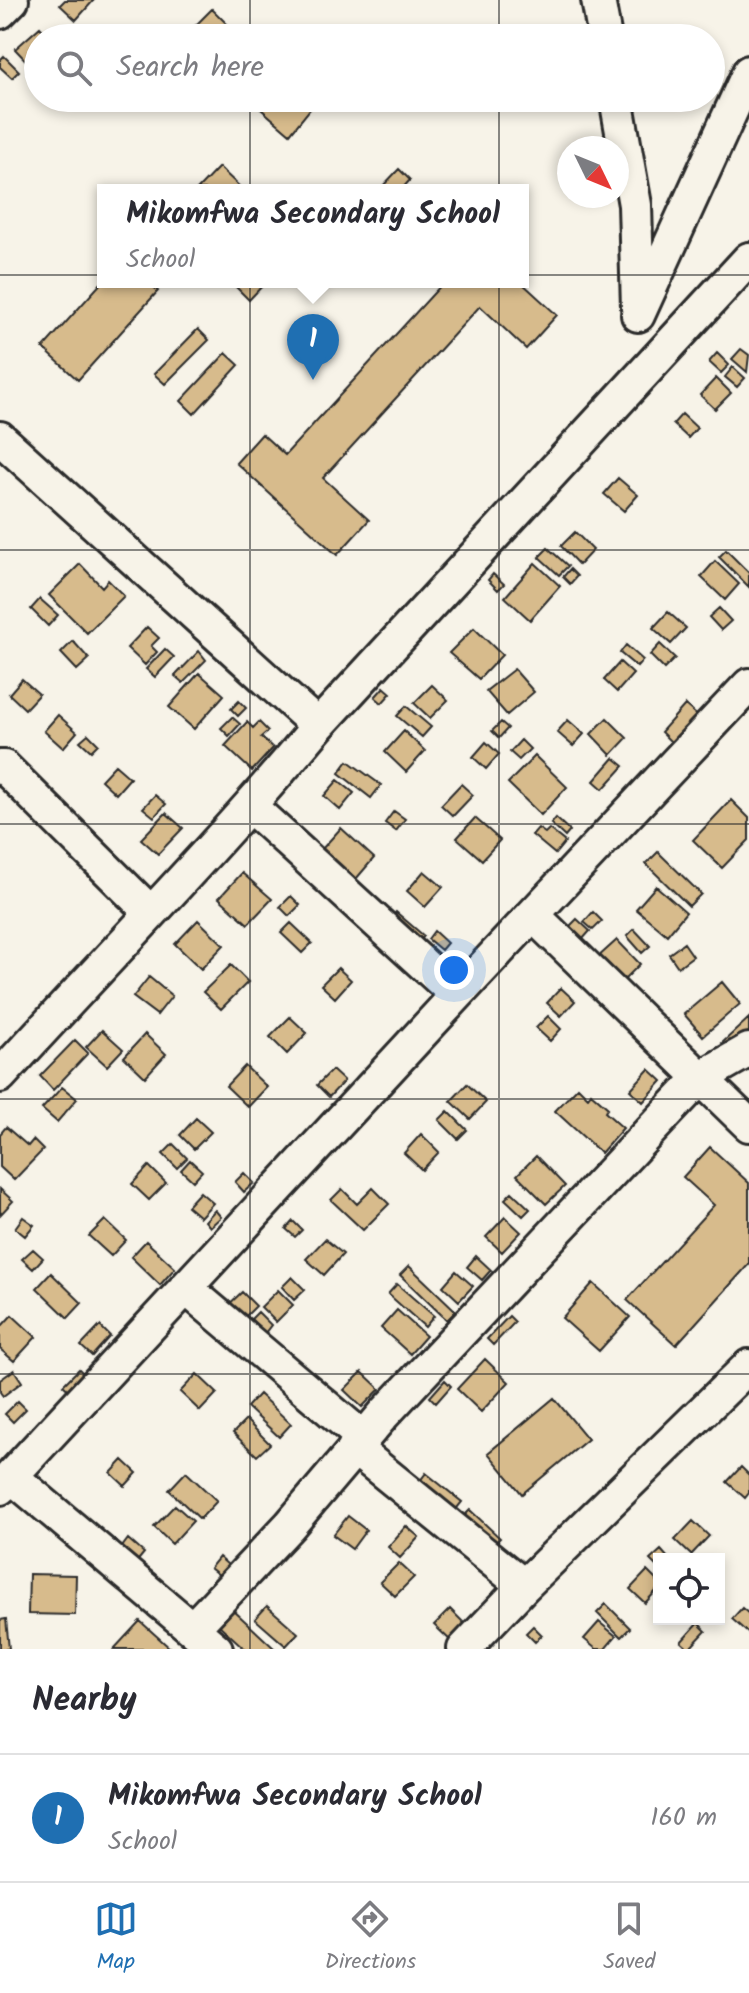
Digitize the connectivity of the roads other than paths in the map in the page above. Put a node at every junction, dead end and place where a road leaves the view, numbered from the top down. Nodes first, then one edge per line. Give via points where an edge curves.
1 (12, 0) edge
2 (598, 0) edge
3 (0, 12) edge
4 (602, 24) edge
5 (749, 72) edge
6 (618, 112) edge
7 (749, 259) edge
8 (638, 315) junction
9 (660, 352) junction
10 (0, 438) edge
11 (749, 685) edge
12 (318, 726) junction
13 (0, 767) edge
14 (251, 807) junction
15 (150, 912) junction
16 (534, 916) junction
17 (457, 995) junction
18 (749, 1050) edge
19 (0, 1076) edge
20 (700, 1078) junction
21 (749, 1125) edge
22 (187, 1289) junction
23 (749, 1366) edge
24 (358, 1442) junction
25 (6, 1482) edge
26 (524, 1586) junction
27 (204, 1638) edge
28 (464, 1649) edge

1 - 3 street
2 - 4 street
5 - 8 street
6 - 8 street via 635,205
7 - 9 street
8 - 9 street
9 - 12 street
10 - 12 street
11 - 16 street
12 - 14 street
13 - 15 street
14 - 15 street
14 - 17 street
15 - 19 street
16 - 17 street
16 - 20 street
17 - 22 street
18 - 20 street
20 - 21 street
20 - 24 street
22 - 24 street
22 - 25 street
23 - 26 street
24 - 26 street
24 - 27 street
25 - 27 street
26 - 28 street

